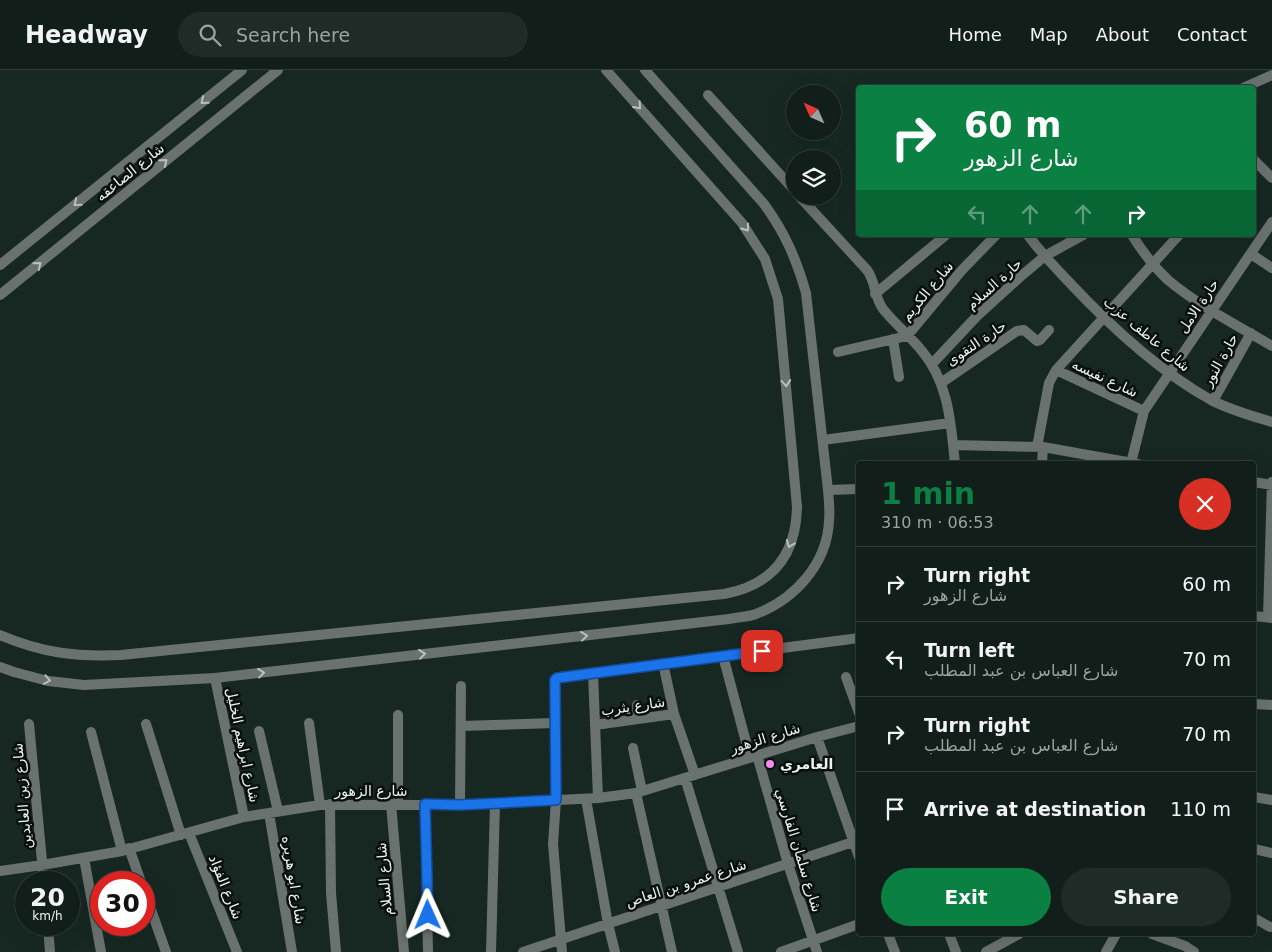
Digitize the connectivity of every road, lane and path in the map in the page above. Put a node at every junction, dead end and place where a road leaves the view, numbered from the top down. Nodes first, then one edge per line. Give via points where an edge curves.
1 (242, 70) edge
2 (278, 70) edge
3 (606, 70) edge
4 (644, 70) edge
5 (1272, 75) edge
6 (1250, 85) edge
7 (708, 95) dead end
8 (1256, 162) edge
9 (1272, 178) edge
10 (786, 182) edge
11 (807, 205) edge
12 (1272, 222) edge
13 (944, 237) edge
14 (994, 237) edge
15 (1030, 237) edge
16 (1079, 237) edge
17 (1133, 237) edge
18 (1177, 237) edge
19 (1251, 254) junction
20 (1045, 256) junction
21 (1152, 263) junction
22 (0, 266) edge
23 (1272, 268) edge
24 (875, 294) junction
25 (0, 295) edge
26 (1212, 310) junction
27 (1102, 318) junction
28 (1049, 330) dead end
29 (1251, 333) junction
30 (907, 336) junction
31 (893, 339) junction
32 (1272, 346) edge
33 (838, 352) dead end
34 (932, 364) junction
35 (1056, 370) junction
36 (1170, 373) junction
37 (899, 377) dead end
38 (942, 383) junction
39 (1213, 401) junction
40 (1144, 411) junction
41 (1272, 422) edge
42 (950, 423) junction
43 (823, 440) junction
44 (953, 445) junction
45 (1040, 447) junction
46 (955, 461) edge
47 (1042, 461) edge
48 (1123, 461) edge
49 (1135, 461) edge
50 (1256, 482) edge
51 (1272, 484) edge
52 (856, 489) edge
53 (828, 490) junction
54 (1256, 616) edge
55 (1270, 618) edge
56 (0, 635) edge
57 (856, 638) edge
58 (723, 656) junction
59 (663, 664) junction
60 (0, 667) edge
61 (593, 673) junction
62 (846, 676) dead end
63 (216, 678) junction
64 (461, 686) dead end
65 (856, 704) edge
66 (1256, 704) edge
67 (637, 705) dead end
68 (1272, 705) edge
69 (674, 714) junction
70 (398, 715) dead end
71 (638, 719) junction
72 (309, 723) dead end
73 (555, 723) junction
74 (30, 724) dead end
75 (146, 724) dead end
76 (595, 725) junction
77 (461, 726) junction
78 (856, 727) edge
79 (259, 731) dead end
80 (91, 732) dead end
81 (817, 736) junction
82 (633, 748) dead end
83 (754, 756) junction
84 (690, 776) junction
85 (639, 792) junction
86 (1256, 797) edge
87 (598, 798) junction
88 (586, 799) junction
89 (556, 800) junction
90 (1272, 800) edge
91 (495, 802) junction
92 (394, 804) junction
93 (425, 804) junction
94 (325, 805) junction
95 (460, 805) junction
96 (274, 812) junction
97 (244, 817) junction
98 (185, 834) junction
99 (856, 841) edge
100 (1256, 849) edge
101 (126, 850) junction
102 (1272, 852) edge
103 (84, 858) junction
104 (788, 864) junction
105 (42, 866) junction
106 (0, 871) edge
107 (43, 871) edge
108 (136, 871) edge
109 (718, 887) junction
110 (662, 906) junction
111 (1256, 919) edge
112 (155, 921) edge
113 (608, 924) junction
114 (856, 925) edge
115 (1272, 925) edge
116 (49, 936) edge
117 (889, 936) edge
118 (950, 936) edge
119 (1016, 936) edge
120 (1115, 936) edge
121 (1173, 937) edge
122 (560, 939) junction
123 (813, 941) junction
124 (50, 952) edge
125 (101, 952) edge
126 (166, 952) edge
127 (237, 952) edge
128 (292, 952) edge
129 (336, 952) edge
130 (404, 952) edge
131 (428, 952) edge
132 (491, 952) edge
133 (523, 952) edge
134 (562, 952) edge
135 (615, 952) edge
136 (672, 952) edge
137 (738, 952) edge
138 (781, 952) edge
139 (817, 952) edge
140 (895, 952) edge
141 (956, 952) edge
142 (986, 952) edge
143 (1106, 952) edge
144 (1194, 952) edge

1 -> 22 street, شارع الصاعقه
25 -> 2 street, شارع الصاعقه
3 -> 56 street via 742,223 773,278 778,298 797,507 792,543 772,572 750,587 724,594 121,655 57,653 26,646
4 - 43 street via 748,185 778,224 790,246 806,293
5 - 6 street
7 - 10 street
8 - 9 street
11 - 24 street via 867,270 875,286
12 - 19 street, حارة الامل
13 - 24 street
14 - 30 street, شارع الكريم
15 - 20 street, شارع عاطف عزب
16 - 20 street, حارة السلام
17 - 21 street
18 - 21 street
19 - 23 street
19 - 26 street, حارة الامل
20 - 27 street, شارع عاطف عزب
20 - 34 street, حارة السلام via 998,296
21 - 26 street via 1168,279
21 - 27 street
24 - 30 street
26 - 29 street
26 - 36 street, حارة الامل
27 - 35 street
27 - 36 street, شارع عاطف عزب
28 - 38 street, حارة التقوى via 1037,341 1024,330 1017,331
29 - 32 street
29 - 39 street, حارة النور
30 - 31 street, شارع الكريم
30 - 34 street
31 - 33 street, شارع الكريم
31 - 37 street
34 - 38 street
35 - 40 street, شارع نفيسه
35 - 45 street via 1049,383
36 - 39 street, شارع عاطف عزب
36 - 40 street, حارة الامل
38 - 42 street
39 - 41 street, شارع عاطف عزب
40 - 49 street, حارة الامل
42 - 43 street
42 - 44 street
43 - 53 street
44 - 45 street
44 - 46 street
45 - 47 street
45 - 48 street
50 - 51 street
51 - 55 street
52 - 53 street
63 -> 53 street via 754,614 777,604 797,589 813,570 824,547 829,522
54 - 55 street
57 - 58 street
58 - 59 street
58 - 83 street, شارع سلمان الفارسي
59 - 61 street
59 - 69 street
60 -> 63 street via 48,681 84,685
61 - 73 street via 556,679
61 - 76 street
62 - 65 street
63 - 97 street, شارع ابراهيم الخليل
64 - 77 street
66 - 68 street
67 - 71 street
69 - 71 street, شارع يثرب
69 - 84 street
70 - 92 street, شارع السلام
71 - 76 street, شارع يثرب
72 - 94 street
73 - 77 street
73 - 89 street
74 - 105 street, شارع زين العابدين
75 - 98 street, شارع الفؤاد
76 - 87 street
77 - 95 street
78 - 81 street, شارع الزهور
79 - 96 street, شارع ابو هريره
80 - 101 street
81 - 83 street, شارع الزهور
81 - 99 street
82 - 85 street
83 - 84 street, شارع الزهور
83 - 104 street, شارع سلمان الفارسي
84 - 85 street, شارع الزهور
84 - 109 street
85 - 87 street, شارع الزهور
85 - 110 street
86 - 90 street
87 - 88 street, شارع الزهور
88 - 89 street, شارع الزهور
88 - 113 street
89 - 91 street, شارع الزهور
89 - 122 street via 553,844
91 - 95 street, شارع الزهور
91 - 132 street
92 - 93 street, شارع الزهور
92 - 94 street, شارع الزهور
92 - 130 street, شارع السلام
93 - 95 street, شارع الزهور
93 - 131 street
94 - 96 street, شارع الزهور
94 - 129 street
96 - 97 street, شارع الزهور
96 - 128 street, شارع ابو هريره
97 - 98 street, شارع الزهور
98 - 101 street, شارع الزهور
98 - 127 street, شارع الفؤاد
99 - 104 street, شارع عمرو بن العاص
100 - 102 street
101 - 103 street, شارع الزهور
101 - 108 street
103 - 105 street, شارع الزهور
103 - 125 street
104 - 109 street, شارع عمرو بن العاص
104 - 123 street, شارع سلمان الفارسي
105 - 106 street, شارع الزهور
105 - 107 street, شارع زين العابدين
109 - 110 street, شارع عمرو بن العاص
109 - 137 street
110 - 113 street, شارع عمرو بن العاص
110 - 136 street
111 - 115 street
112 - 126 street
113 - 122 street, شارع عمرو بن العاص
113 - 135 street
114 - 123 street
116 - 124 street
117 - 140 street
118 - 141 street
119 - 142 street
120 - 143 street
121 - 144 street
122 - 133 street, شارع عمرو بن العاص
122 - 134 street
123 - 138 street
123 - 139 street, شارع سلمان الفارسي

